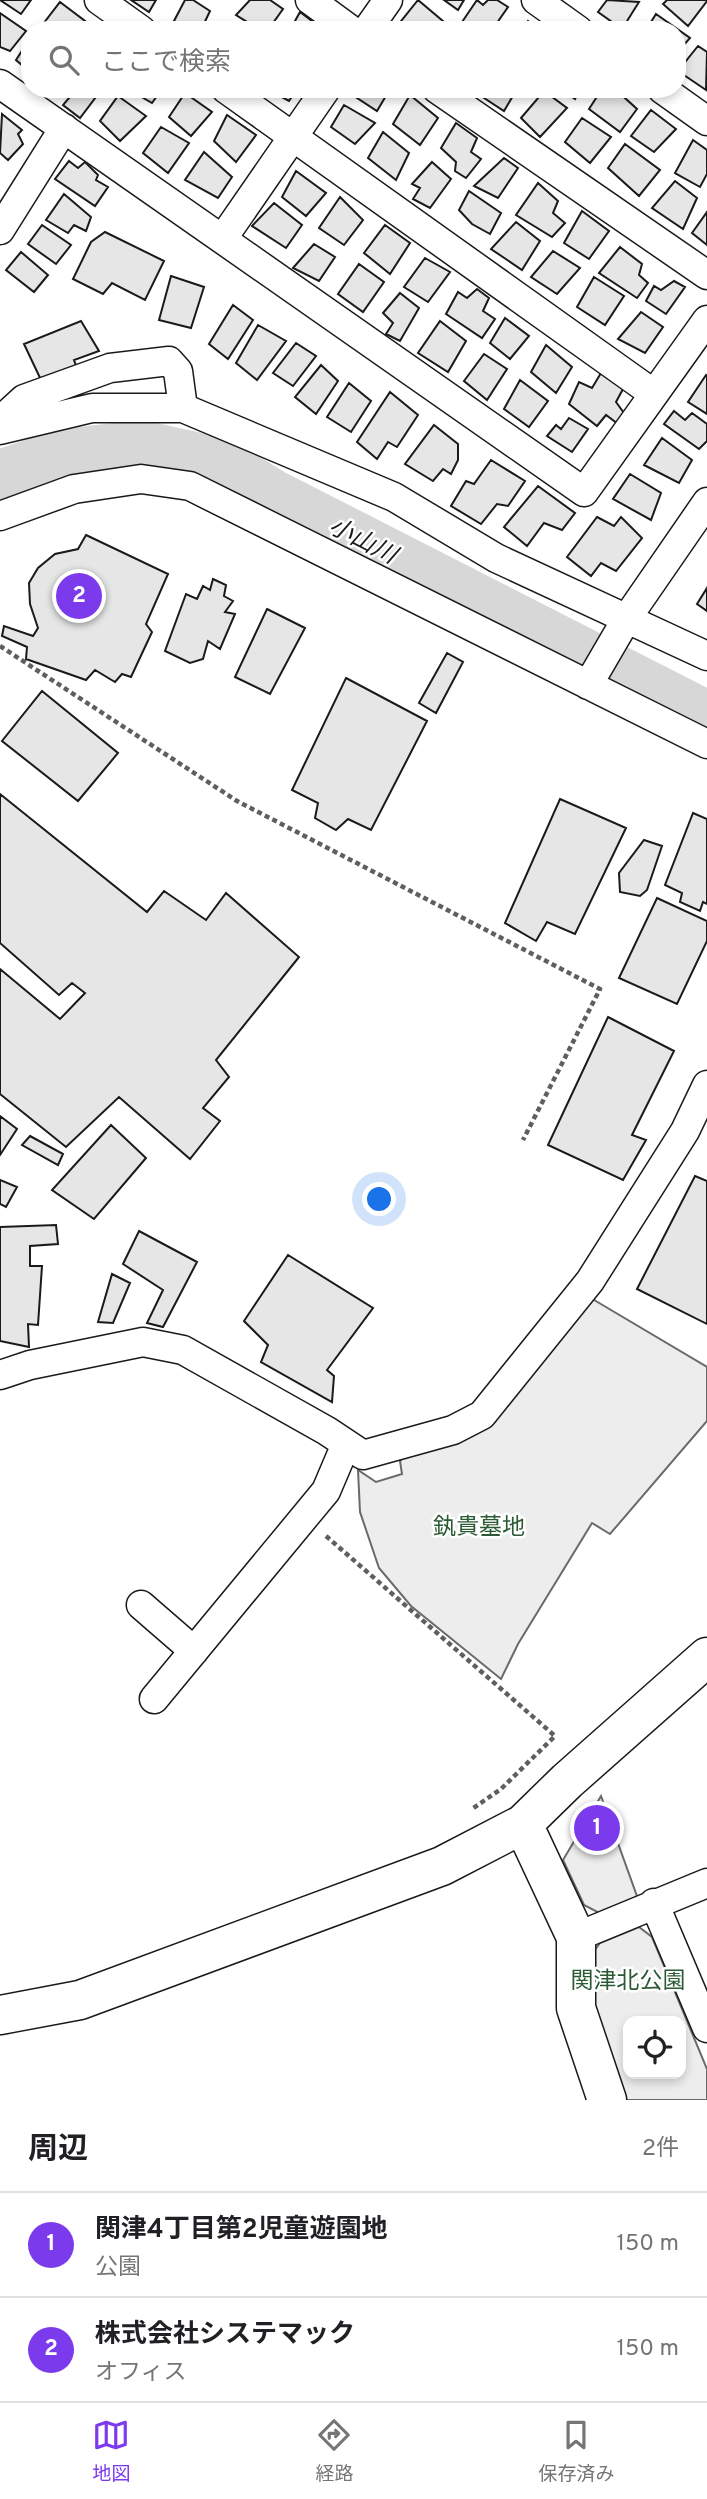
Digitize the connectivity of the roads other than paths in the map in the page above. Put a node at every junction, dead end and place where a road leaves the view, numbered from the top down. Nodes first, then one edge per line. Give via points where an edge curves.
1 (99, 0) edge
2 (310, 0) edge
3 (388, 0) edge
4 (536, 0) edge
5 (128, 21) edge
6 (339, 21) edge
7 (373, 21) edge
8 (565, 21) edge
9 (0, 84) edge
10 (239, 98) edge
11 (320, 98) edge
12 (450, 98) edge
13 (675, 98) edge
14 (707, 121) edge
15 (64, 128) junction
16 (293, 137) junction
17 (0, 230) edge
18 (223, 238) junction
19 (707, 275) edge
20 (707, 320) edge
21 (654, 394) junction
22 (183, 408) junction
23 (0, 421) edge
24 (0, 430) edge
25 (707, 502) edge
26 (0, 516) edge
27 (628, 618) junction
28 (707, 656) edge
29 (588, 685) junction
30 (707, 744) edge
31 (707, 1084) edge
32 (0, 1375) edge
33 (346, 1444) junction
34 (141, 1605) dead end
35 (194, 1651) junction
36 (707, 1657) edge
37 (154, 1699) dead end
38 (523, 1824) junction
39 (707, 1883) edge
40 (654, 1903) junction
41 (576, 1937) junction
42 (0, 2015) edge
43 (707, 2028) edge
44 (607, 2100) edge

1 - 5 street
2 - 6 street
3 - 7 street
4 - 8 street
9 - 15 street
10 - 16 street
11 - 16 street
12 - 19 street
13 - 14 street
15 - 17 street
15 - 18 street
16 - 18 street
16 - 21 street
18 - 21 street via 584,492
20 - 21 street
22 - 23 street via 178,371 169,361 110,368 24,399
22 - 24 street via 92,408
22 - 27 street via 394,498 496,558
25 - 27 street
26 - 29 street via 88,487 141,479 190,486
27 - 28 street
27 - 29 street
29 - 30 street
31 - 33 street via 685,1131 590,1280 482,1415 453,1430 387,1450 363,1455
32 - 33 street via 143,1342 183,1350
33 - 35 street via 326,1491
34 - 35 street
35 - 37 street
36 - 38 street
38 - 41 street
38 - 42 street via 423,1875 141,1979 80,2000
39 - 40 street
40 - 41 street
40 - 43 street
41 - 44 street via 576,2008

